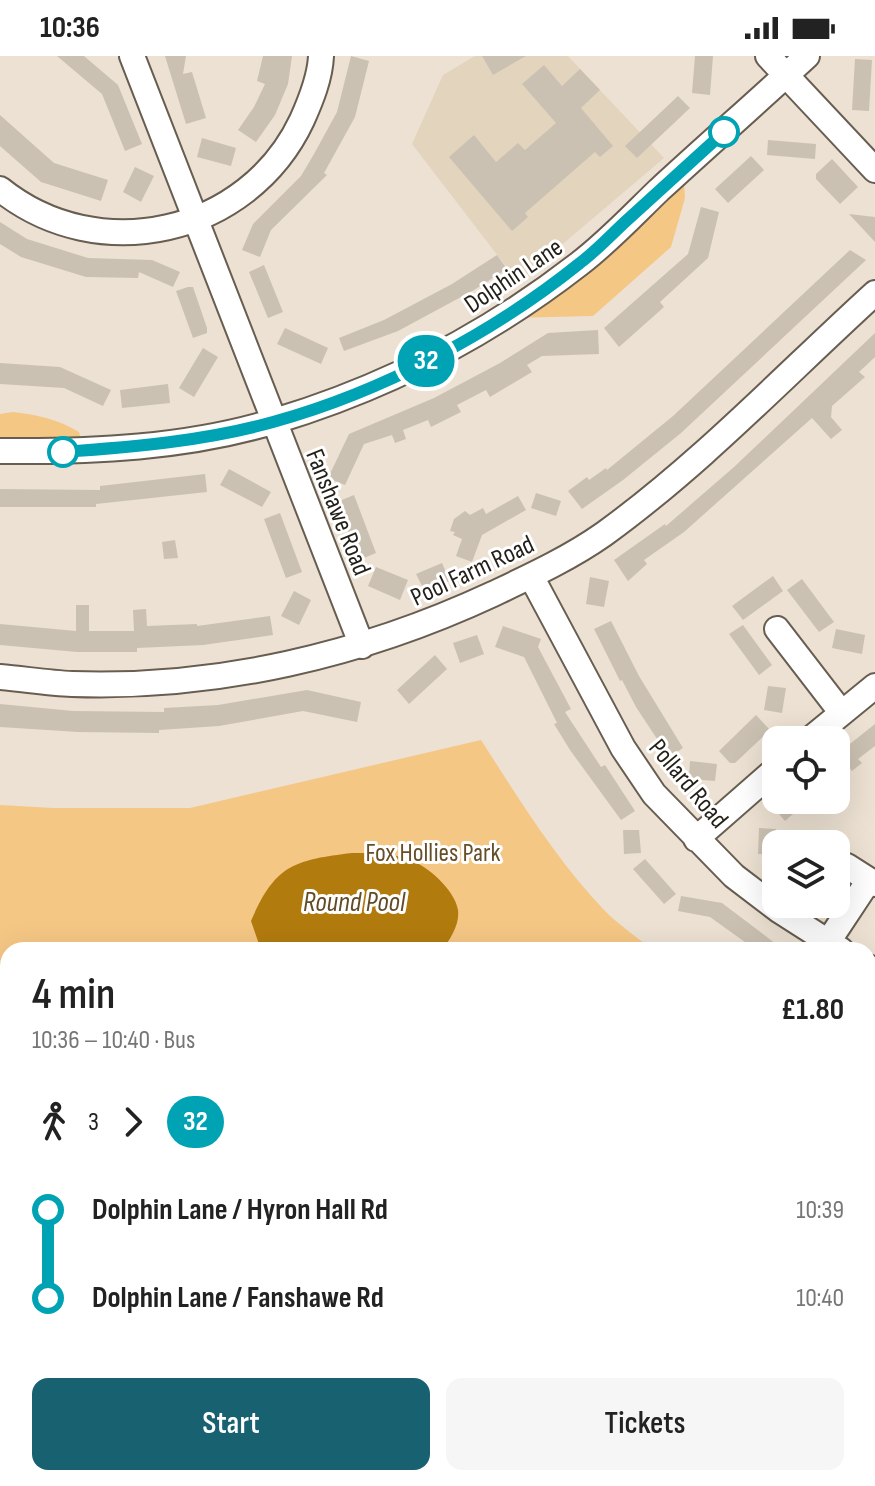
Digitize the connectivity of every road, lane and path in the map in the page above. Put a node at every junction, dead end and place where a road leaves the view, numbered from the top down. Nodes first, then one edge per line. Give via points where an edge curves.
1 (132, 56) edge
2 (321, 56) edge
3 (768, 56) edge
4 (807, 56) edge
5 (785, 76) junction
6 (875, 170) edge
7 (0, 189) edge
8 (194, 219) junction
9 (875, 293) edge
10 (274, 422) junction
11 (0, 451) edge
12 (531, 576) junction
13 (777, 629) dead end
14 (362, 646) junction
15 (0, 677) edge
16 (875, 686) edge
17 (841, 712) junction
18 (825, 726) edge
19 (762, 781) edge
20 (696, 839) junction
21 (850, 868) edge
22 (872, 882) edge
23 (828, 942) edge
24 (836, 942) edge

1 - 8 street, Fanshawe Road
2 - 8 street via 312,98 292,141 243,194
3 - 5 street
4 - 5 street, Dolphin Lane
5 - 6 street
5 - 10 street, Dolphin Lane via 581,263 505,318 400,374
7 - 8 street via 39,215 94,232 142,231
8 - 10 street, Fanshawe Road
9 - 12 street, Pool Farm Road via 679,475 602,535
10 - 11 street, Dolphin Lane via 133,447
10 - 14 street, Fanshawe Road
12 - 14 street, Pool Farm Road via 444,617
12 - 20 street, Pollard Road via 623,748 654,794
13 - 17 street
14 - 15 street, Pool Farm Road via 274,668 163,682 71,684
16 - 17 street
17 - 18 street
19 - 20 street
20 - 23 street, Pollard Road via 734,876
21 - 22 street, Pollard Road
22 - 24 street, Pollard Road

